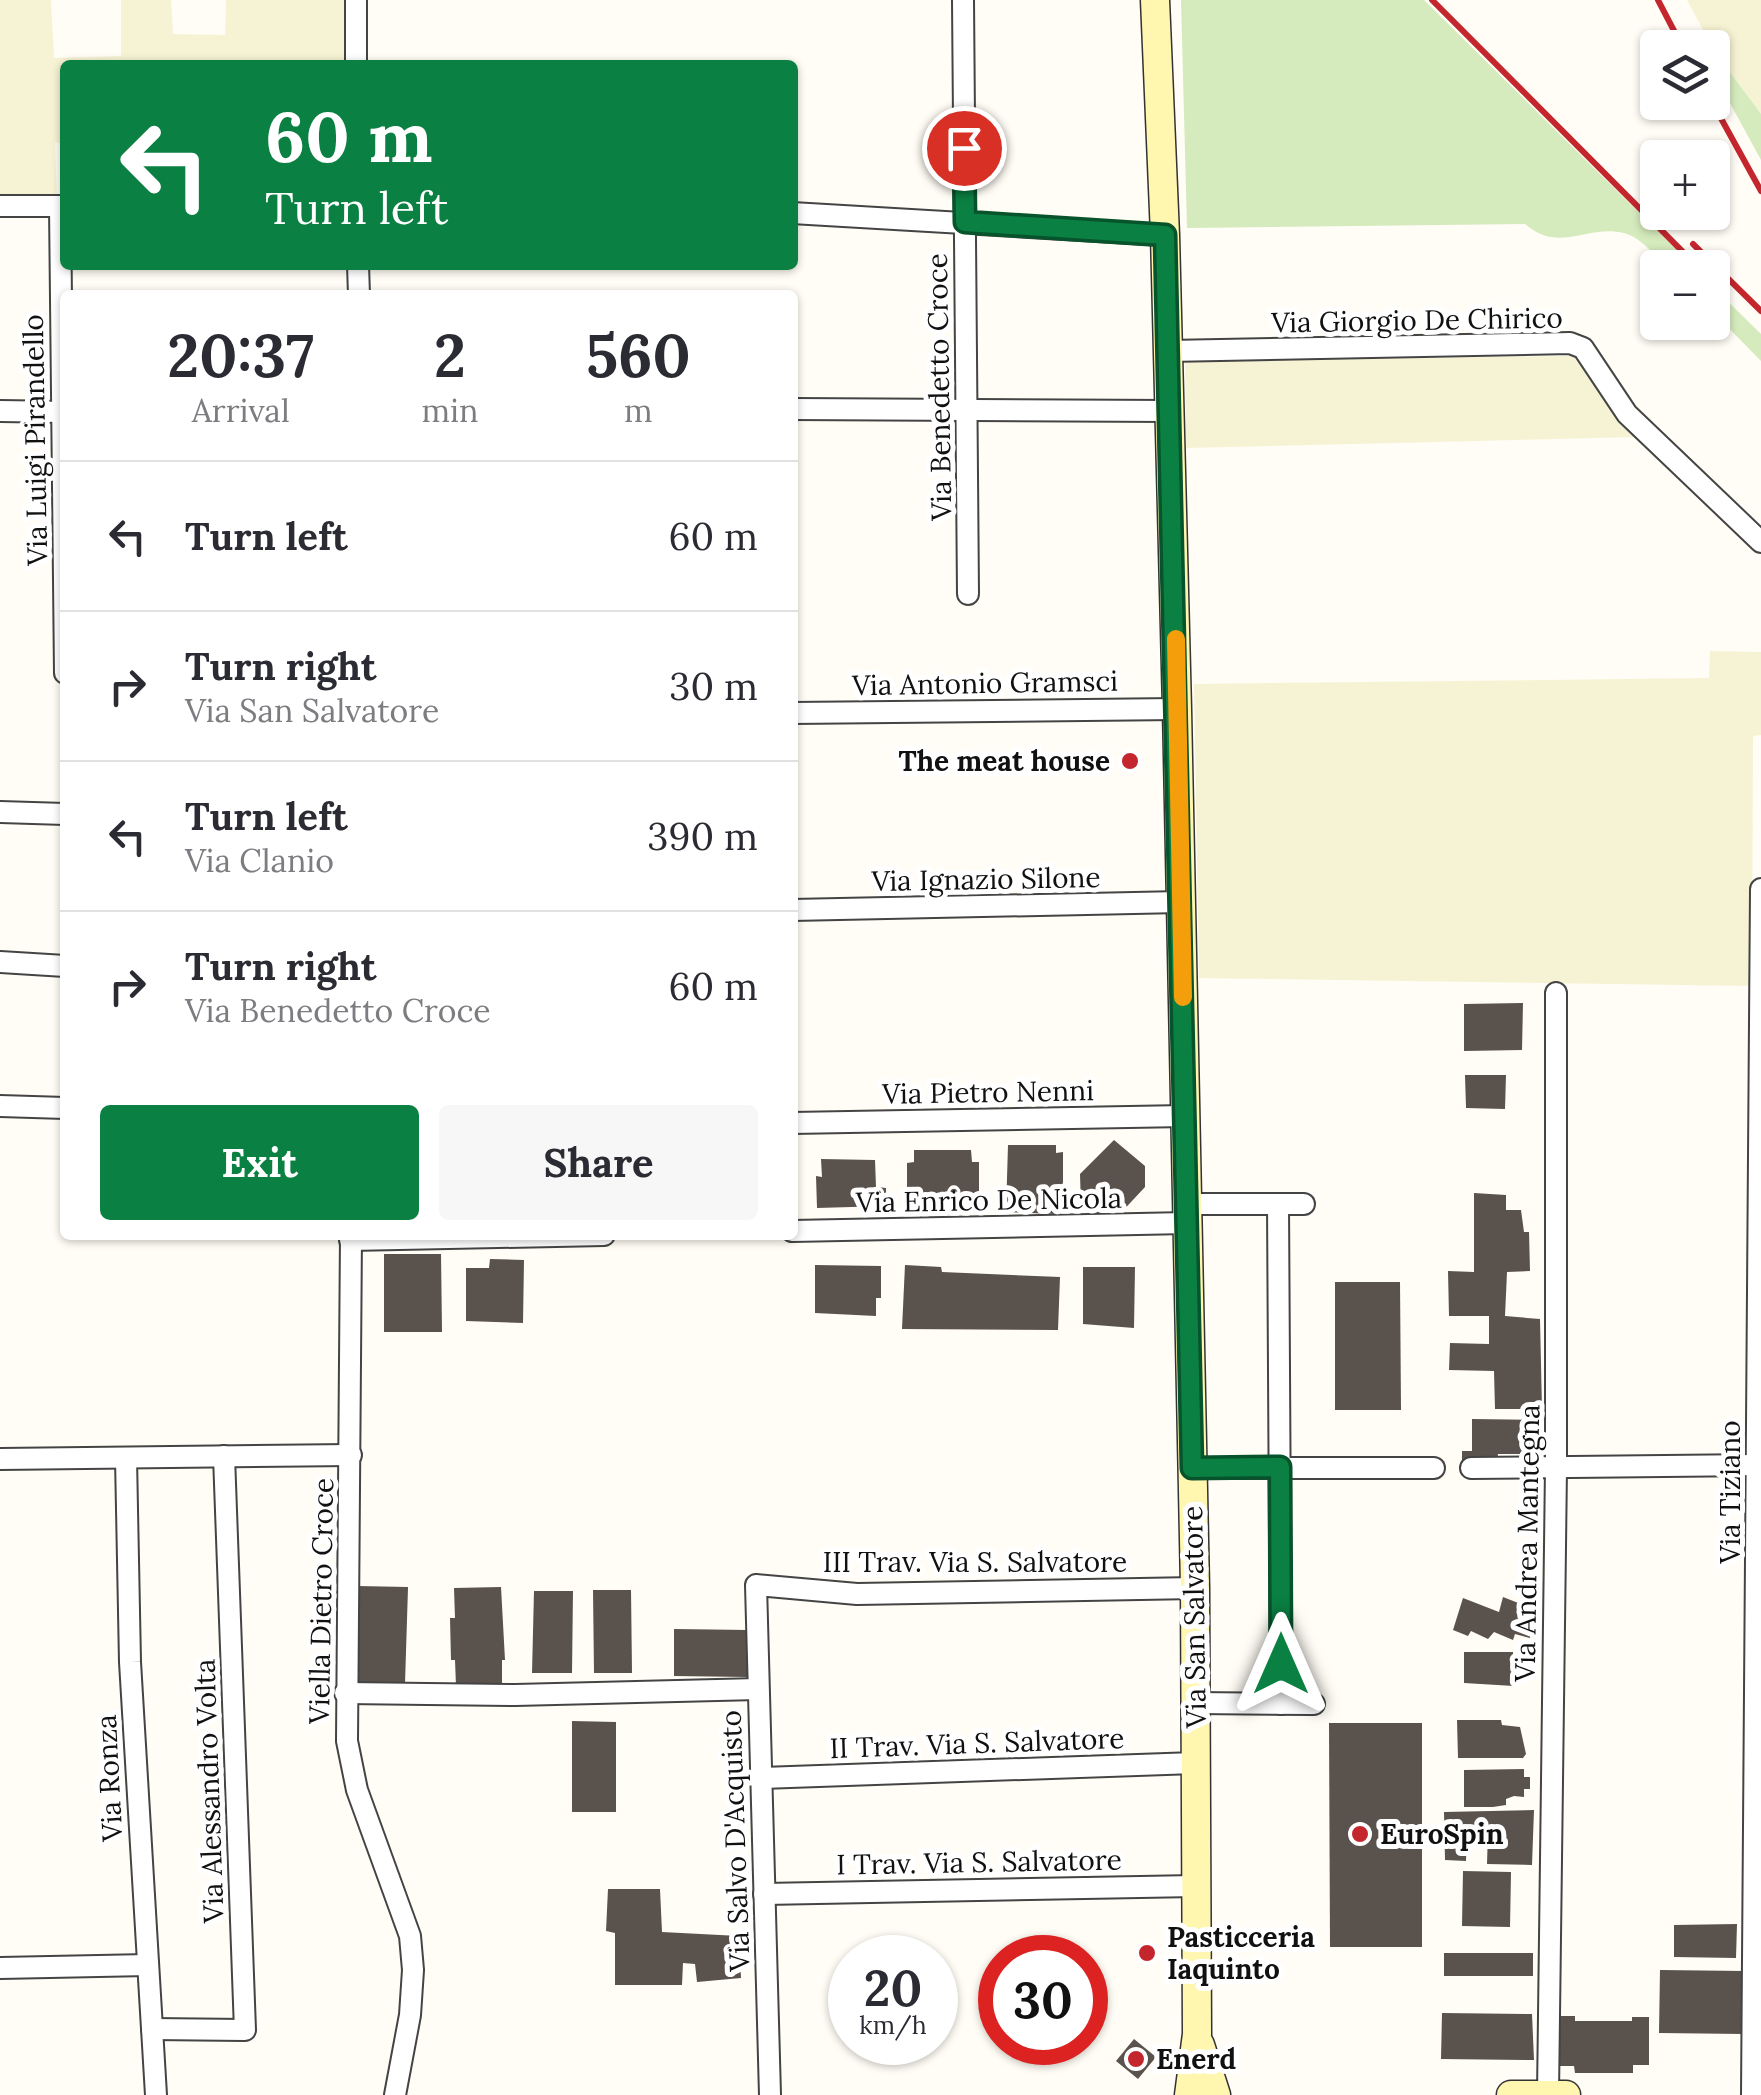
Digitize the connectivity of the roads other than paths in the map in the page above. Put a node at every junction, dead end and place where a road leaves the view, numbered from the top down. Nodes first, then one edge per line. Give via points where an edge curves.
1 (356, 0) edge
2 (963, 0) edge
3 (1155, 0) edge
4 (356, 60) edge
5 (0, 206) edge
6 (60, 206) edge
7 (798, 212) edge
8 (965, 222) junction
9 (1165, 235) junction
10 (1168, 351) junction
11 (798, 409) edge
12 (967, 409) junction
13 (0, 410) edge
14 (1170, 411) junction
15 (60, 412) edge
16 (1761, 542) edge
17 (968, 594) dead end
18 (1177, 709) junction
19 (798, 713) edge
20 (0, 812) edge
21 (60, 814) edge
22 (1761, 889) edge
23 (1181, 902) junction
24 (798, 910) edge
25 (0, 962) edge
26 (60, 966) edge
27 (1556, 993) dead end
28 (1760, 1057) edge
29 (0, 1106) edge
30 (60, 1108) edge
31 (1185, 1116) junction
32 (798, 1123) edge
33 (1278, 1204) junction
34 (1304, 1204) dead end
35 (1187, 1214) junction
36 (798, 1231) edge
37 (350, 1240) edge
38 (351, 1455) junction
39 (224, 1456) junction
40 (126, 1458) junction
41 (0, 1460) edge
42 (1758, 1465) junction
43 (1280, 1467) junction
44 (1192, 1468) junction
45 (1434, 1468) dead end
46 (1471, 1468) dead end
47 (1556, 1468) junction
48 (756, 1584) joint
49 (1195, 1588) junction
50 (758, 1688) junction
51 (345, 1693) junction
52 (1195, 1703) junction
53 (1281, 1704) junction
54 (1314, 1704) dead end
55 (1195, 1763) junction
56 (761, 1778) junction
57 (1195, 1886) junction
58 (764, 1894) junction
59 (148, 1965) junction
60 (0, 1968) edge
61 (152, 2029) junction
62 (1197, 2034) junction
63 (1548, 2094) edge
64 (156, 2095) edge
65 (394, 2095) edge
66 (770, 2095) edge
67 (1189, 2095) edge
68 (1216, 2095) edge
69 (1510, 2095) edge
70 (1566, 2095) edge
71 (1752, 2095) edge

1 - 4 street
2 - 8 street, Via Benedetto Croce
3 - 9 street, Via San Salvatore
5 - 6 street
7 - 8 street
8 - 9 street
8 - 12 street, Via Benedetto Croce
9 - 10 street, Via San Salvatore
10 - 14 street, Via San Salvatore
10 - 16 street, Via Giorgio De Chirico via 1583,348 1628,414
11 - 12 street
12 - 14 street
12 - 17 street, Via Benedetto Croce
13 - 15 street
14 - 18 street, Via San Salvatore
18 - 19 street, Via Antonio Gramsci
18 - 23 street, Via San Salvatore
20 - 21 street
22 - 28 street, Via Tiziano
23 - 24 street, Via Ignazio Silone
23 - 31 street, Via San Salvatore
25 - 26 street
27 - 47 street, Via Andrea Mantegna
28 - 42 street, Via Tiziano
29 - 30 street
31 - 32 street, Via Pietro Nenni
31 - 35 street, Via San Salvatore
33 - 34 street, Via Enrico De Nicola
33 - 35 street, Via Enrico De Nicola
33 - 43 street
35 - 36 street, Via Enrico De Nicola
35 - 44 street, Via San Salvatore
37 - 38 street, Viella Dietro Croce
38 - 39 street
38 - 51 street, Viella Dietro Croce
39 - 40 street
39 - 61 street, Via Alessandro Volta via 246,2030
40 - 41 street
40 - 59 street, Via Ronza
42 - 47 street
42 - 71 street, Via Tiziano
43 - 44 street
43 - 45 street
43 - 53 street
44 - 49 street, Via San Salvatore
46 - 47 street
47 - 63 street, Via Andrea Mantegna
48 - 49 street, III Trav. Via S. Salvatore via 856,1594
48 - 50 street, Via Salvo D'Acquisto
49 - 52 street, Via San Salvatore
50 - 51 street
50 - 56 street, Via Salvo D'Acquisto
51 - 65 street, Viella Dietro Croce via 357,1790 410,1936 410,2014
52 - 53 street
52 - 55 street, Via San Salvatore
53 - 54 street
55 - 56 street, II Trav. Via S. Salvatore
55 - 57 street, Via San Salvatore
56 - 58 street, Via Salvo D'Acquisto
57 - 58 street, I Trav. Via S. Salvatore
57 - 62 street, Via San Salvatore
58 - 66 street, Via Salvo D'Acquisto
59 - 60 street
59 - 61 street, Via Ronza
61 - 64 street, Via Ronza
62 - 67 street, Via San Salvatore
62 - 68 street, Via San Salvatore
63 - 69 street
63 - 70 street

